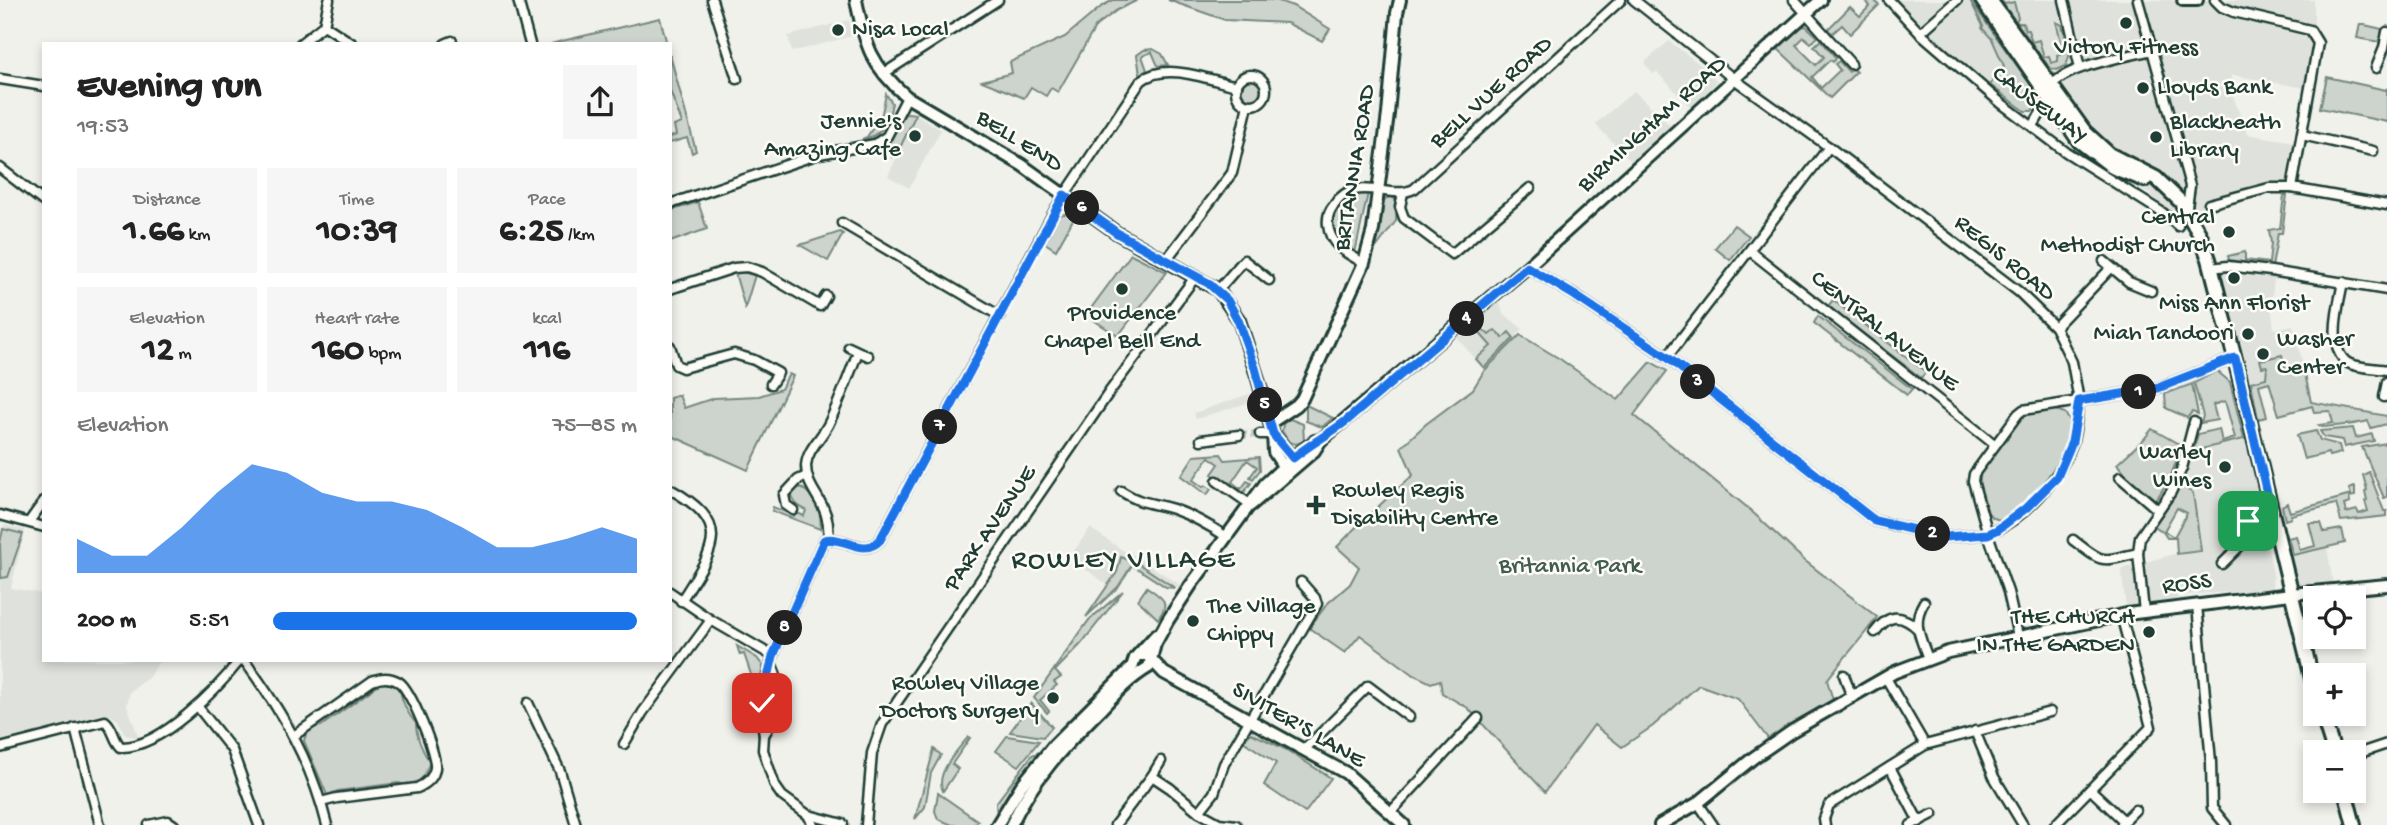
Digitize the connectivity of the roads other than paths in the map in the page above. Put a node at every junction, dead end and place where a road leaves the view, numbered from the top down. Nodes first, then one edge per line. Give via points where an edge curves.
1 (329, 0) edge
2 (518, 0) edge
3 (712, 0) edge
4 (856, 0) edge
5 (998, 0) edge
6 (1400, 0) edge
7 (1621, 0) edge
8 (1634, 0) edge
9 (1794, 0) edge
10 (1812, 0) edge
11 (1821, 0) edge
12 (1888, 0) edge
13 (1956, 0) edge
14 (1982, 0) edge
15 (1990, 0) edge
16 (2064, 0) edge
17 (2138, 0) edge
18 (2183, 0) edge
19 (2197, 0) edge
20 (2215, 0) edge
21 (1805, 13) junction
22 (324, 25) junction
23 (2387, 32) edge
24 (1920, 33) junction
25 (303, 42) edge
26 (350, 42) edge
27 (529, 42) edge
28 (2386, 49) edge
29 (2153, 50) junction
30 (1851, 64) dead end
31 (2080, 68) junction
32 (2376, 68) dead end
33 (883, 74) junction
34 (0, 79) edge
35 (737, 79) dead end
36 (1734, 79) junction
37 (2051, 84) junction
38 (42, 86) edge
39 (1237, 86) junction
40 (907, 97) junction
41 (1248, 104) junction
42 (2043, 109) dead end
43 (2033, 126) junction
44 (2068, 127) junction
45 (2302, 135) junction
46 (1829, 147) junction
47 (2373, 151) dead end
48 (0, 168) edge
49 (1530, 188) dead end
50 (2292, 188) junction
51 (1380, 190) junction
52 (1403, 193) junction
53 (1064, 195) junction
54 (42, 200) edge
55 (672, 203) edge
56 (2209, 204) dead end
57 (2387, 205) edge
58 (2186, 214) junction
59 (842, 223) dead end
60 (2178, 226) dead end
61 (1750, 250) junction
62 (1166, 260) junction
63 (2104, 261) dead end
64 (1364, 263) junction
65 (1527, 267) junction
66 (2111, 268) junction
67 (2211, 268) junction
68 (1196, 275) junction
69 (1269, 280) dead end
70 (2343, 282) junction
71 (672, 288) edge
72 (1218, 290) junction
73 (2151, 290) dead end
74 (2387, 290) edge
75 (826, 296) dead end
76 (1000, 316) junction
77 (2056, 327) junction
78 (849, 347) dead end
79 (672, 352) edge
80 (859, 352) junction
81 (868, 356) dead end
82 (1667, 357) junction
83 (2235, 358) junction
84 (2387, 370) edge
85 (2387, 382) edge
86 (771, 384) dead end
87 (2384, 397) dead end
88 (2079, 401) junction
89 (2194, 422) dead end
90 (1270, 423) junction
91 (1260, 434) tunnel mouth
92 (1239, 435) tunnel mouth
93 (1201, 440) dead end
94 (1321, 440) junction
95 (1994, 444) junction
96 (1295, 462) junction
97 (1283, 466) junction
98 (807, 476) junction
99 (2120, 477) dead end
100 (1217, 481) dead end
101 (672, 490) edge
102 (1121, 491) dead end
103 (42, 504) edge
104 (1251, 505) junction
105 (793, 510) dead end
106 (2158, 510) junction
107 (2271, 510) junction
108 (0, 516) edge
109 (29, 522) junction
110 (42, 526) edge
111 (1988, 534) junction
112 (1227, 537) junction
113 (828, 538) junction
114 (2073, 540) dead end
115 (2138, 553) junction
116 (2222, 564) dead end
117 (1300, 582) dead end
118 (2387, 585) edge
119 (672, 594) edge
120 (2291, 594) junction
121 (681, 601) junction
122 (1923, 602) dead end
123 (2197, 605) junction
124 (2144, 612) junction
125 (2120, 615) junction
126 (1168, 620) junction
127 (710, 621) junction
128 (1918, 629) junction
129 (1875, 632) dead end
130 (2018, 636) junction
131 (1136, 658) junction
132 (1928, 659) junction
133 (772, 661) junction
134 (240, 662) edge
135 (244, 662) edge
136 (2308, 663) edge
137 (1147, 666) junction
138 (1844, 676) dead end
139 (1886, 678) junction
140 (1852, 698) junction
141 (528, 703) dead end
142 (198, 707) junction
143 (2050, 712) dead end
144 (1409, 717) dead end
145 (1478, 718) dead end
146 (1250, 720) junction
147 (75, 728) junction
148 (1975, 731) junction
149 (764, 734) junction
150 (295, 735) junction
151 (624, 744) dead end
152 (1925, 744) junction
153 (2387, 744) edge
154 (0, 748) edge
155 (1305, 749) junction
156 (2366, 751) edge
157 (1161, 761) dead end
158 (1890, 767) junction
159 (1152, 776) junction
160 (2091, 790) junction
161 (321, 802) junction
162 (1698, 803) junction
163 (2348, 803) edge
164 (2135, 810) dead end
165 (1199, 812) junction
166 (1390, 813) junction
167 (1933, 814) dead end
168 (807, 815) junction
169 (1915, 823) edge
170 (2122, 823) edge
171 (843, 824) edge
172 (100, 825) edge
173 (149, 825) edge
174 (174, 825) edge
175 (259, 825) edge
176 (327, 825) edge
177 (576, 825) edge
178 (813, 825) edge
179 (866, 825) edge
180 (997, 825) edge
181 (1011, 825) edge
182 (1115, 825) edge
183 (1236, 825) edge
184 (1404, 825) edge
185 (1660, 825) edge
186 (1713, 825) edge
187 (1825, 825) edge
188 (2023, 825) edge
189 (2055, 825) edge
190 (2226, 825) edge
191 (2354, 825) edge

1 - 22 street
2 - 27 street
3 - 35 street
4 - 33 street, BELL END via 867,46
5 - 33 street
6 - 51 street, BRITANNIA ROAD
7 - 52 street, BELL VUE ROAD via 1414,189
8 - 36 street, REGIS ROAD
9 - 21 street
10 - 21 street, BIRMINGHAM ROAD
11 - 21 street, BIRMINGHAM ROAD
12 - 24 street, CAUSEWAY
13 - 24 street
14 - 44 main road
15 - 37 main road
16 - 31 street
17 - 29 street
18 - 19 street
20 - 45 street via 2234,12 2314,34 2318,43
21 - 30 street
21 - 36 street, BIRMINGHAM ROAD
22 - 25 street
22 - 26 street
23 - 28 street
24 - 43 street, CAUSEWAY
28 - 32 street
29 - 31 street
29 - 58 street via 2190,186
31 - 37 street
33 - 40 street, BELL END
34 - 38 street
36 - 46 street, REGIS ROAD
36 - 65 street, BIRMINGHAM ROAD
37 - 44 street via 2049,89
37 - 58 main road via 2094,141 2119,160 2156,178 2181,202
39 - 41 street via 1237,96
39 - 41 street via 1251,75 1264,82 1262,101
39 - 53 street via 1167,70 1145,78
40 - 53 street, BELL END
40 - 55 street via 887,136 875,144 819,154
41 - 62 street via 1232,173
42 - 43 street
43 - 60 street, CAUSEWAY
44 - 58 main road via 2099,159 2161,190
45 - 47 street
45 - 50 street
46 - 61 street
46 - 77 street, REGIS ROAD via 2019,292
48 - 54 street
49 - 52 street via 1452,254 1404,218 1400,207
50 - 56 street via 2269,188
50 - 57 street
51 - 52 street
51 - 64 street, BRITANNIA ROAD
51 - 64 street via 1348,192 1328,215 1333,240
53 - 62 street, BELL END via 1117,233
53 - 76 street
58 - 67 main road via 2200,235
59 - 76 street
61 - 82 street
61 - 95 street, CENTRAL AVENUE
62 - 68 street, BELL END
63 - 66 street
64 - 90 street, BRITANNIA ROAD via 1302,398
65 - 82 street
65 - 94 street
66 - 73 street via 2129,282
66 - 77 street
67 - 70 street via 2228,266
67 - 83 main road
68 - 72 street, BELL END
68 - 179 street, PARK AVENUE via 1110,391 882,724 872,753
69 - 72 street via 1244,260
70 - 74 street
70 - 84 street via 2335,327 2341,354 2350,364
71 - 75 street via 740,267 762,272 820,306
72 - 90 street, BELL END via 1238,320
76 - 113 street via 880,540 861,548
77 - 88 street, REGIS ROAD via 2072,362
78 - 80 street
79 - 86 street via 676,365 683,368 734,354 743,356 778,373
80 - 81 street
80 - 98 street via 829,423 811,450
82 - 111 street via 1875,521 1945,537
83 - 88 street via 2158,388
83 - 107 main road
85 - 87 street
88 - 95 street via 2023,410
88 - 111 street, REGIS ROAD via 2072,442 2057,477 2026,508
89 - 106 street via 2182,468
90 - 91 street
90 - 96 street, BELL END
90 - 97 street, BELL END via 1274,452
92 - 93 street
94 - 96 street
94 - 96 street via 1308,456
95 - 111 street via 1972,481
96 - 97 street
96 - 104 street
97 - 104 street
98 - 105 street via 784,495
98 - 113 street via 828,517
99 - 106 street
100 - 104 street
101 - 121 street via 693,501 707,518 712,539 706,562
102 - 112 street via 1142,503 1174,510
103 - 109 street
104 - 112 street
106 - 115 street via 2140,537
107 - 116 street via 2250,516 2245,541
107 - 120 main road
108 - 109 street
109 - 110 street
111 - 130 street
112 - 126 street
113 - 133 street
114 - 115 street via 2097,559
115 - 124 street
117 - 146 street via 1317,604
118 - 120 street, ROSS
119 - 121 street
120 - 123 street, ROSS
120 - 136 main road
121 - 127 street
122 - 128 street via 1917,612
123 - 124 street, ROSS
123 - 190 street via 2212,808
124 - 125 street, ROSS
125 - 130 street, ROSS
125 - 160 street via 2151,727
126 - 131 street
126 - 137 street
127 - 133 street
127 - 151 street
128 - 129 street via 1911,622 1893,618
128 - 132 street
130 - 132 street, ROSS
131 - 137 street via 1135,666
131 - 180 street via 1054,745
132 - 139 street, ROSS
133 - 149 street via 762,703
133 - 149 street via 778,700
134 - 142 street
135 - 150 street
137 - 146 street, SIVITER'S LANE
137 - 181 street via 1050,762
138 - 140 street
139 - 140 street, ROSS
139 - 152 street
140 - 162 street, ROSS via 1753,758
141 - 177 street via 560,771
142 - 147 street via 130,747 117,744 105,721
142 - 175 street via 232,750
143 - 148 street
144 - 155 street via 1368,686
145 - 166 street
146 - 155 street, SIVITER'S LANE
146 - 165 street via 1224,764 1214,793
147 - 154 street
147 - 172 street
148 - 152 street
148 - 188 street via 1994,777
149 - 168 street via 763,750 775,786
150 - 161 street
150 - 161 street via 372,681 392,679 408,693 435,757 434,773 417,788
152 - 158 street
153 - 156 street
155 - 166 street, SIVITER'S LANE via 1346,773
157 - 159 street
158 - 169 street
158 - 187 street via 1829,805
159 - 165 street
159 - 182 street
160 - 170 street
160 - 189 street
161 - 176 street
162 - 185 street, ROSS
162 - 186 street
163 - 191 main road
164 - 170 street
165 - 183 street via 1219,823
166 - 184 street, SIVITER'S LANE
167 - 169 street
168 - 171 street
168 - 178 street
173 - 174 street via 168,821

